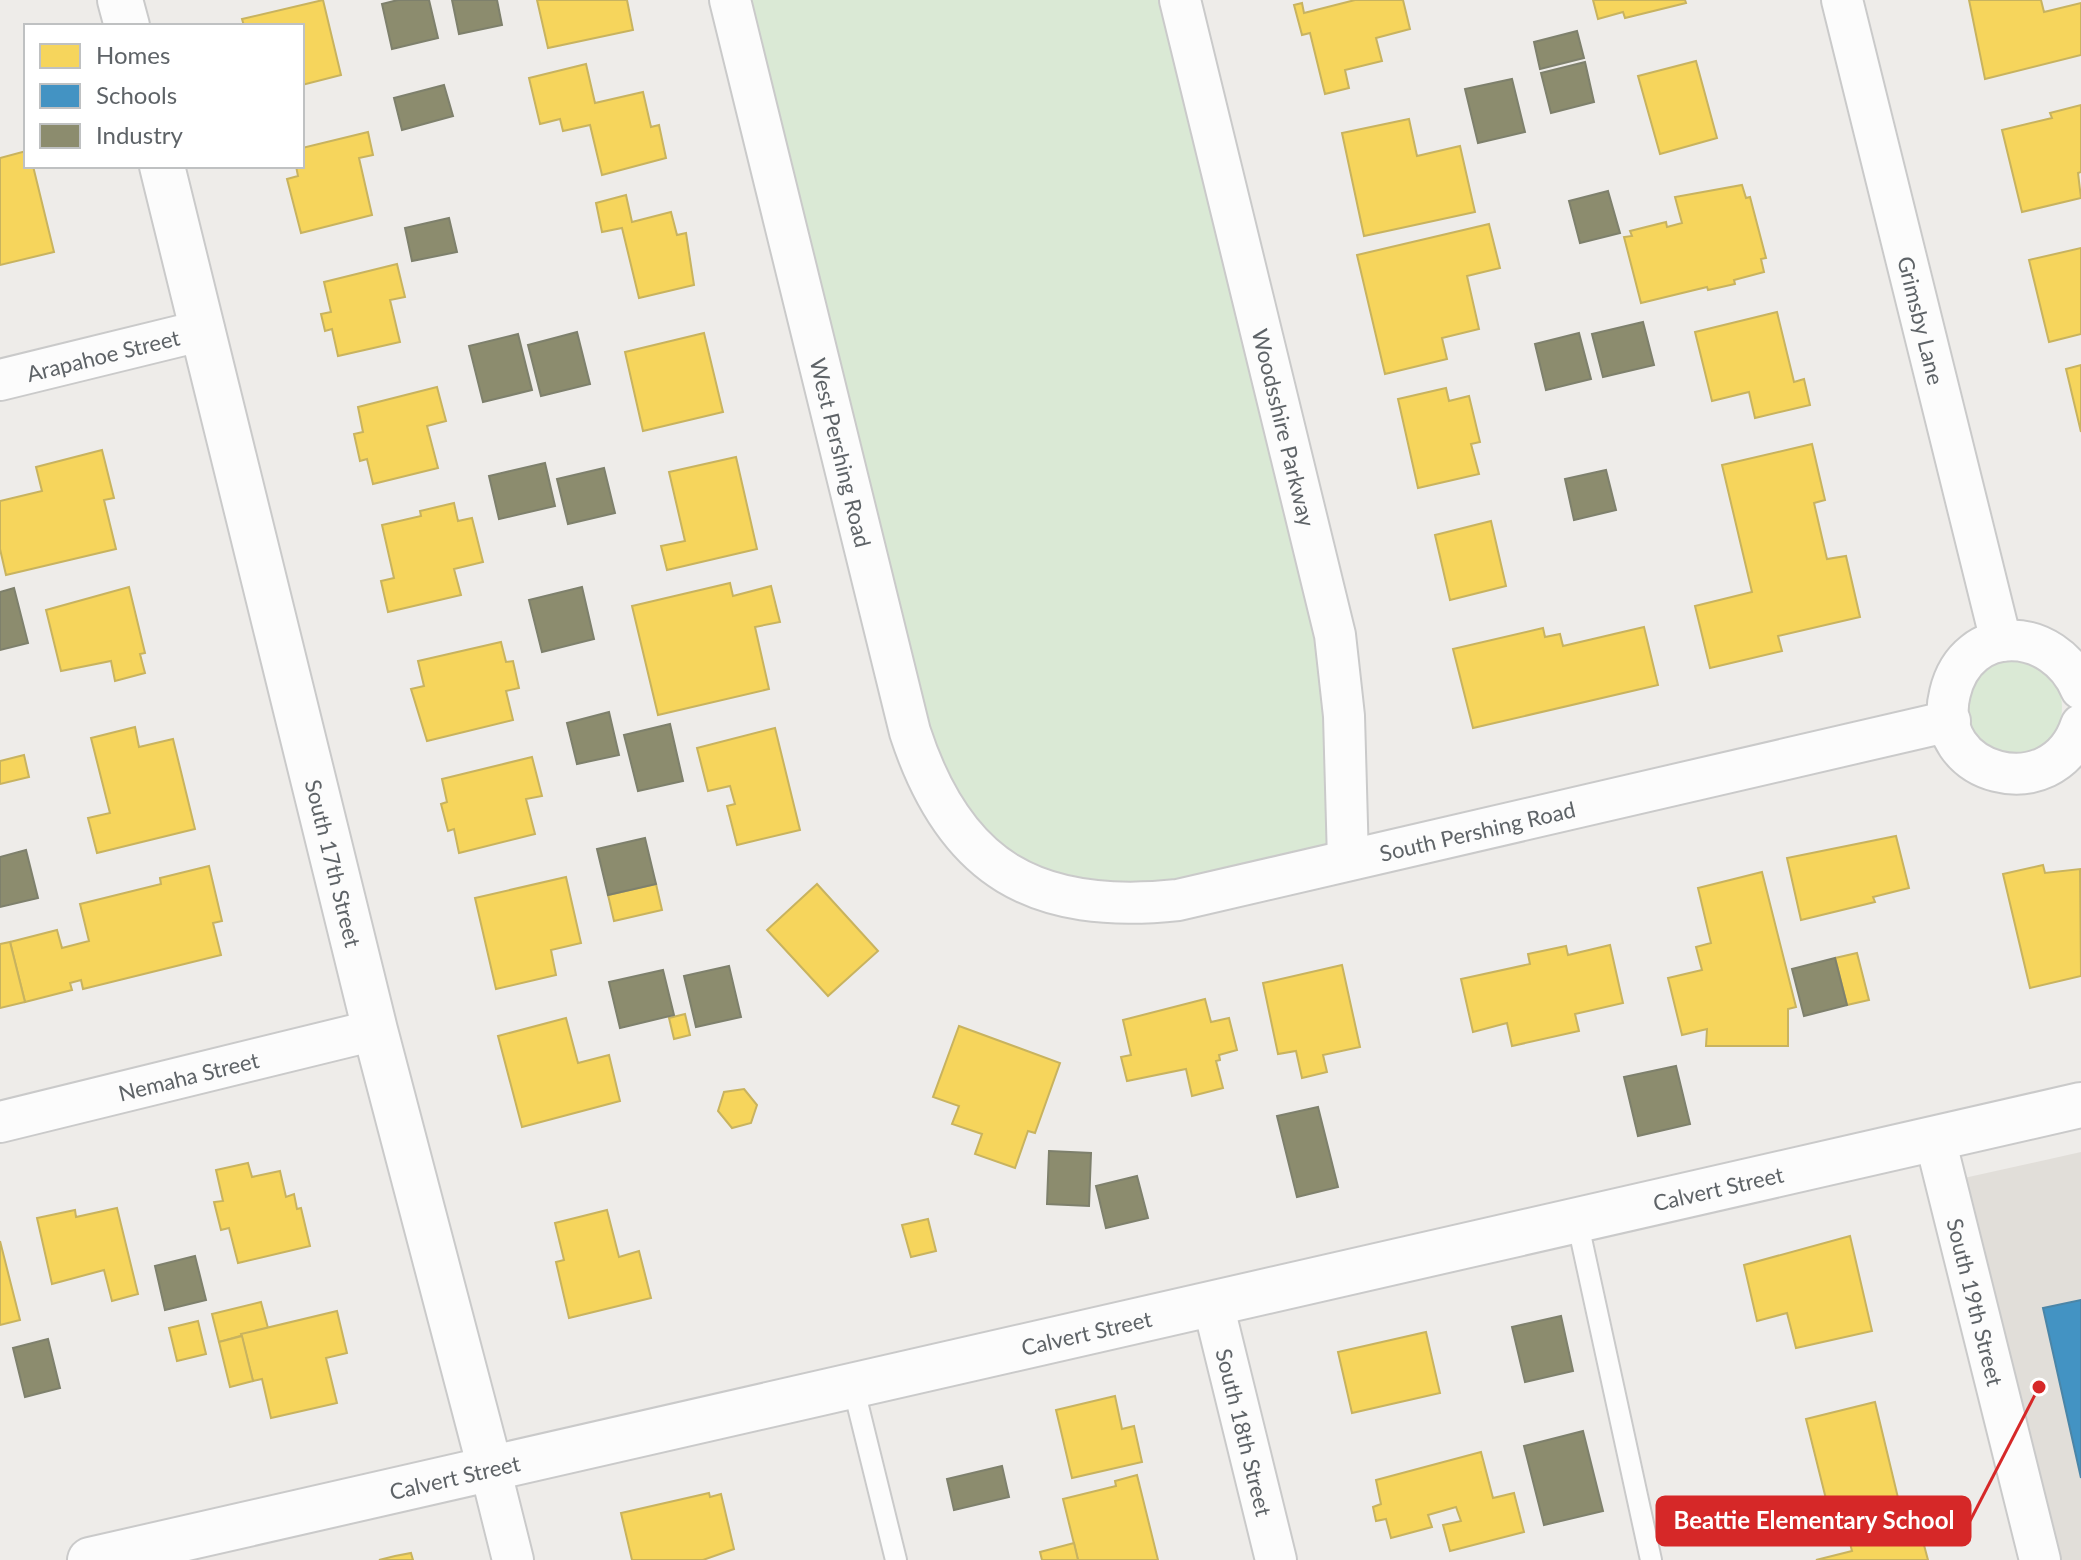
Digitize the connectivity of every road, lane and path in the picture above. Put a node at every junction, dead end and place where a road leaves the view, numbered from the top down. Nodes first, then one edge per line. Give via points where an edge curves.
1 (120, 0) edge
2 (730, 0) edge
3 (1180, 0) edge
4 (1842, 0) edge
5 (126, 24) edge
6 (163, 168) edge
7 (204, 330) junction
8 (0, 380) edge
9 (2001, 641) junction
10 (2081, 689) edge
11 (1950, 721) junction
12 (2081, 725) edge
13 (1348, 860) junction
14 (1007, 875) joint
15 (375, 1030) junction
16 (2081, 1105) edge
17 (0, 1122) edge
18 (1935, 1139) junction
19 (1577, 1220) junction
20 (1213, 1304) junction
21 (853, 1386) junction
22 (490, 1468) junction
23 (90, 1560) edge
24 (513, 1560) edge
25 (896, 1560) edge
26 (1276, 1560) edge
27 (1651, 1560) edge
28 (2040, 1560) edge

1 - 5 street
2 - 14 street, West Pershing Road via 910,732 942,811 974,849
3 - 13 street, Woodsshire Parkway via 1335,635 1344,716
4 - 9 street, Grimsby Lane
6 - 7 street, South 17th Street
7 - 8 street, Arapahoe Street
7 - 15 street, South 17th Street
9 - 10 street via 2038,643 2059,655
9 - 11 street via 1971,656 1955,678
11 - 12 street via 1964,752 1977,764 2018,776 2063,757
11 - 13 street, South Pershing Road
13 - 14 street, South Pershing Road via 1178,900 1131,905 1088,902
15 - 17 street, Nemaha Street
15 - 22 street, South 17th Street
16 - 18 street, Calvert Street
18 - 19 street, Calvert Street
18 - 28 street, South 19th Street
19 - 20 street, Calvert Street
19 - 27 lane
20 - 21 street, Calvert Street
20 - 26 street, South 18th Street
21 - 22 street, Calvert Street
21 - 25 lane
22 - 23 street, Calvert Street
22 - 24 street, South 17th Street

